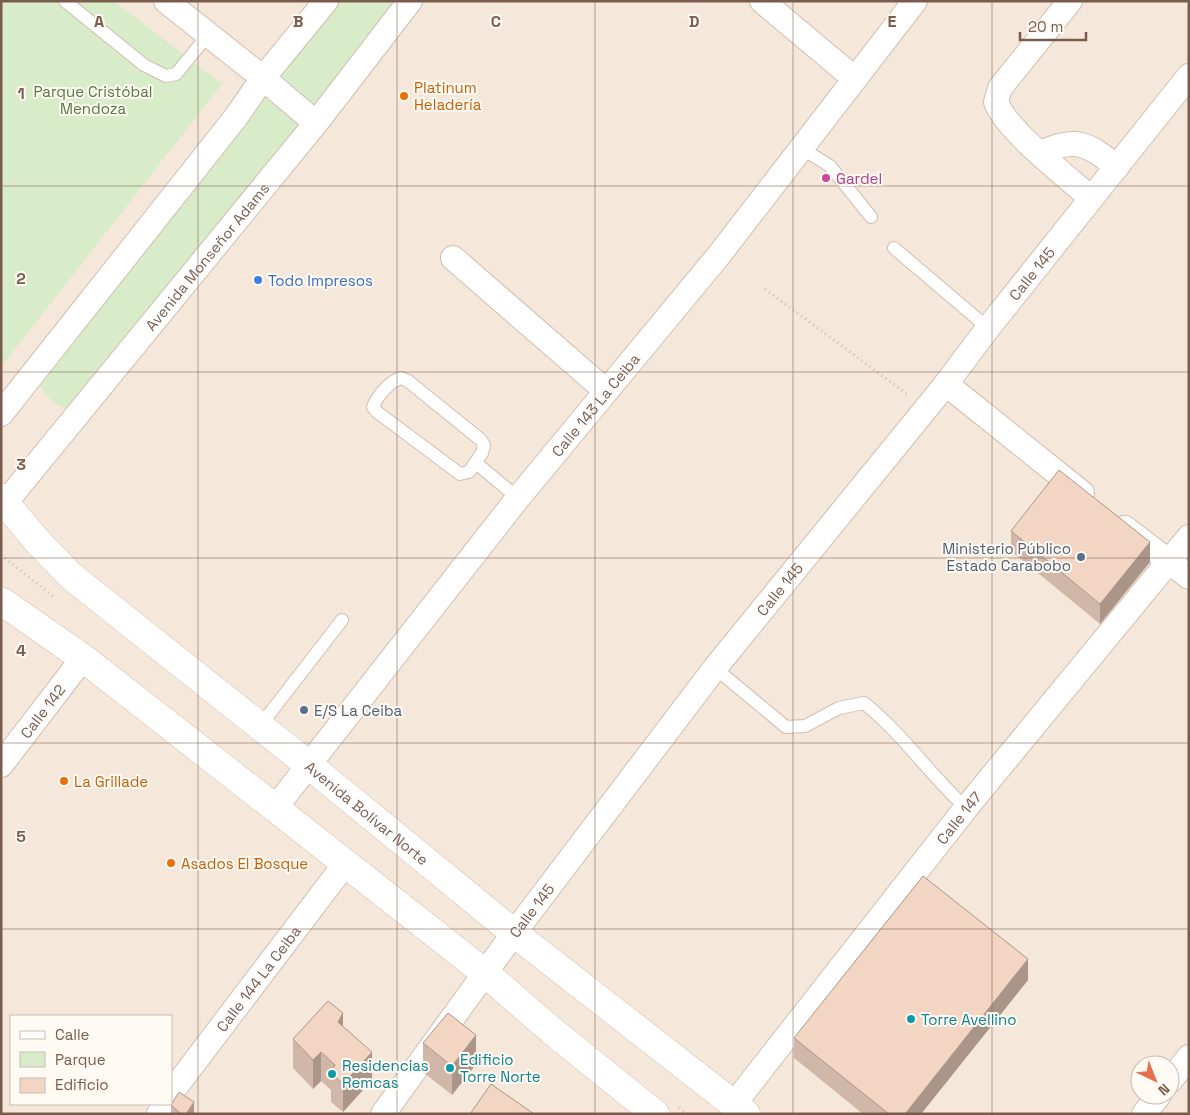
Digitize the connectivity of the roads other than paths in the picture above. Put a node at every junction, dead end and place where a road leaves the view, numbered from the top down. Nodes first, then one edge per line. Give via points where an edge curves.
1 (65, 1) edge
2 (166, 1) edge
3 (326, 1) edge
4 (410, 1) edge
5 (762, 1) edge
6 (915, 1) edge
7 (1070, 1) edge
8 (208, 35) junction
9 (1189, 76) edge
10 (263, 78) junction
11 (855, 79) junction
12 (316, 122) junction
13 (801, 148) junction
14 (1041, 153) junction
15 (1117, 167) junction
16 (1091, 198) junction
17 (871, 217) dead end
18 (894, 248) dead end
19 (453, 258) dead end
20 (988, 328) junction
21 (946, 384) junction
22 (606, 391) junction
23 (1, 414) edge
24 (476, 463) junction
25 (518, 498) junction
26 (3, 503) edge
27 (1189, 537) edge
28 (1168, 562) junction
29 (1189, 577) edge
30 (1, 601) edge
31 (342, 620) dead end
32 (82, 658) junction
33 (715, 668) junction
34 (260, 726) junction
35 (1, 765) edge
36 (310, 766) junction
37 (275, 808) junction
38 (966, 808) junction
39 (345, 864) junction
40 (514, 933) junction
41 (485, 973) junction
42 (1189, 1058) edge
43 (1180, 1069) edge
44 (172, 1092) edge
45 (740, 1109) edge
46 (383, 1114) edge
47 (655, 1114) edge

1 - 8 lane via 144,65 166,76 176,74
2 - 8 street
3 - 10 street
4 - 12 street, Avenida Monseñor Adams
5 - 11 street
6 - 11 street, Calle 143 La Ceiba
7 - 14 street via 996,96 1004,118
8 - 10 street
9 - 15 street, Calle 145
10 - 12 street
10 - 23 street via 236,117
11 - 13 street, Calle 143 La Ceiba
12 - 26 street, Avenida Monseñor Adams
13 - 17 lane via 830,166
13 - 22 street, Calle 143 La Ceiba via 719,256
14 - 15 street via 1057,146 1080,143
14 - 16 street
15 - 16 street, Calle 145
16 - 20 street, Calle 145
18 - 20 lane
19 - 22 street
20 - 21 street, Calle 145
21 - 28 street
21 - 33 street, Calle 145
22 - 25 street, Calle 143 La Ceiba
24 - 24 lane via 469,472 460,474 376,412 373,407 375,400 395,380 408,380 481,440 484,445
24 - 25 lane
25 - 36 street, Calle 143 La Ceiba
26 - 34 main road, Avenida Bolívar Norte via 72,576
27 - 28 street, Calle 147
28 - 29 street
28 - 38 street, Calle 147
30 - 32 main road
31 - 34 lane
32 - 35 street, Calle 142
32 - 37 main road
33 - 38 lane via 786,727 805,726 839,708 864,703 882,717
33 - 40 street, Calle 145
34 - 36 main road, Avenida Bolívar Norte
36 - 37 street, Calle 143 La Ceiba
36 - 40 main road, Avenida Bolívar Norte
37 - 39 main road
38 - 45 street, Calle 147
39 - 41 main road
39 - 44 street, Calle 144 La Ceiba
40 - 41 street, Calle 145
40 - 45 main road, Avenida Bolívar Norte
41 - 46 street, Calle 145
41 - 47 main road
42 - 43 street

